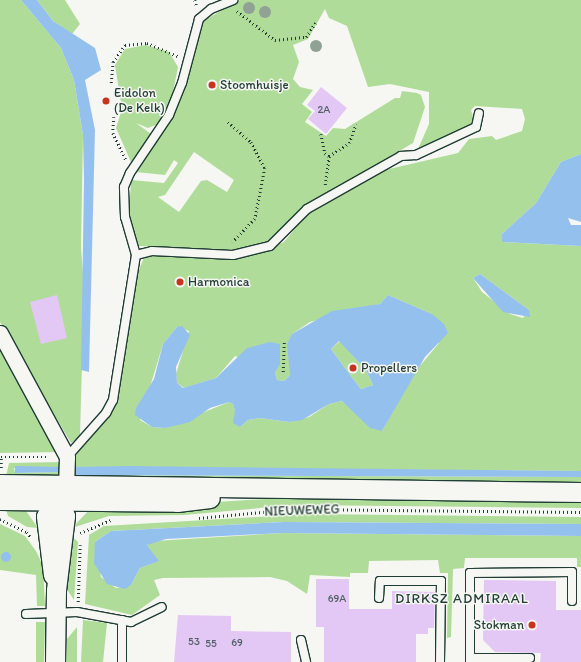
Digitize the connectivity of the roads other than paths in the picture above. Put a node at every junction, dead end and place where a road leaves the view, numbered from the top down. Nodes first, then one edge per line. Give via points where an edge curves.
1 (230, 2) edge
2 (479, 114) dead end
3 (136, 255) junction
4 (0, 332) edge
5 (67, 457) junction
6 (0, 484) edge
7 (581, 492) edge
8 (62, 493) junction
9 (0, 500) edge
10 (56, 590) junction
11 (379, 598) dead end
12 (572, 601) dead end
13 (162, 607) dead end
14 (55, 612) junction
15 (26, 614) dead end
16 (122, 620) junction
17 (301, 640) dead end
18 (530, 658) dead end
19 (470, 660) edge
20 (55, 662) edge
21 (122, 662) edge
22 (306, 662) edge
23 (440, 662) edge

1 - 3 lane via 211,9 199,19 188,62 169,114 130,173 123,202
2 - 3 lane via 476,127 416,155 401,156 317,204 300,215 270,246 217,256 152,250
3 - 5 lane via 113,400 106,413
4 - 5 street
5 - 8 street
6 - 8 street, NIEUWEWEG
7 - 8 street, NIEUWEWEG via 271,490 177,502
8 - 9 street, NIEUWEWEG
8 - 10 street via 65,516 73,533
8 - 10 street via 46,516 46,533
10 - 14 street
11 - 23 lane via 380,581 441,581
12 - 19 lane via 572,572 470,573
13 - 16 lane via 141,620
14 - 15 lane
14 - 16 lane via 77,612
14 - 20 street
16 - 21 lane
17 - 22 lane
18 - 19 lane

